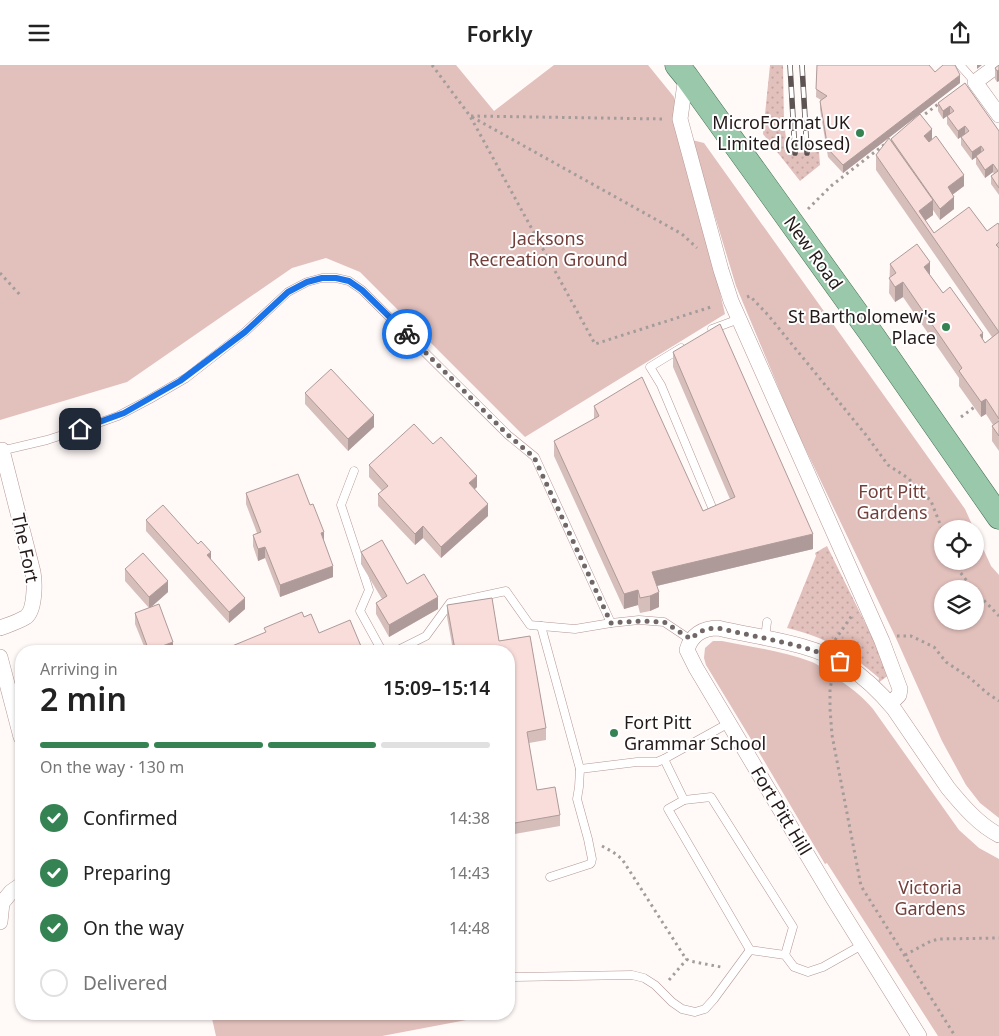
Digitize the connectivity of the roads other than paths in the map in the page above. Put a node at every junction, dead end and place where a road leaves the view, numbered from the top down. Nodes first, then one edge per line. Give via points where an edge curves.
1 (960, 65) edge
2 (998, 65) edge
3 (681, 70) edge
4 (975, 82) junction
5 (999, 115) edge
6 (739, 319) junction
7 (706, 333) edge
8 (690, 343) edge
9 (1, 451) edge
10 (354, 471) dead end
11 (714, 512) edge
12 (999, 517) edge
13 (767, 622) dead end
14 (611, 623) junction
15 (540, 626) junction
16 (0, 628) edge
17 (765, 638) junction
18 (691, 639) junction
19 (379, 645) edge
20 (408, 645) edge
21 (0, 657) edge
22 (890, 704) junction
23 (15, 714) edge
24 (729, 723) junction
25 (664, 759) junction
26 (580, 769) junction
27 (684, 800) junction
28 (999, 835) edge
29 (550, 877) dead end
30 (15, 889) edge
31 (0, 922) edge
32 (862, 945) junction
33 (750, 950) junction
34 (785, 955) junction
35 (515, 977) dead end
36 (918, 1036) edge

1 - 4 lane
2 - 4 street
3 - 6 street via 680,119 730,301
3 - 12 main road, New Road
4 - 5 street
6 - 7 lane
6 - 22 street via 882,641 900,688 899,695
8 - 11 lane via 650,367 661,385
9 - 14 lane via 47,440 124,413 186,378 245,332 288,292 322,278 349,281 534,457
9 - 16 street, The Fort via 34,586 28,615
10 - 19 lane via 341,505 369,590 360,611
13 - 17 lane
14 - 15 lane via 575,629
14 - 18 lane via 664,622
15 - 20 lane via 530,625 506,591 450,603 426,636
15 - 26 lane
17 - 18 street via 715,628 702,631
17 - 22 street via 840,661 861,675
18 - 24 street, Fort Pitt Hill via 687,650 689,655
21 - 23 street
22 - 28 street via 952,792 981,824
24 - 25 lane
24 - 32 street, Fort Pitt Hill
25 - 26 lane via 657,763 637,762
25 - 27 lane
26 - 29 lane via 578,799 592,863
27 - 33 lane via 668,809
27 - 34 lane via 711,797 793,927
30 - 31 street via 2,903
32 - 34 lane via 808,972 794,967
32 - 36 street, Fort Pitt Hill
33 - 34 lane
33 - 35 lane via 714,999 705,1009 695,1012 682,1009 644,978 632,975

